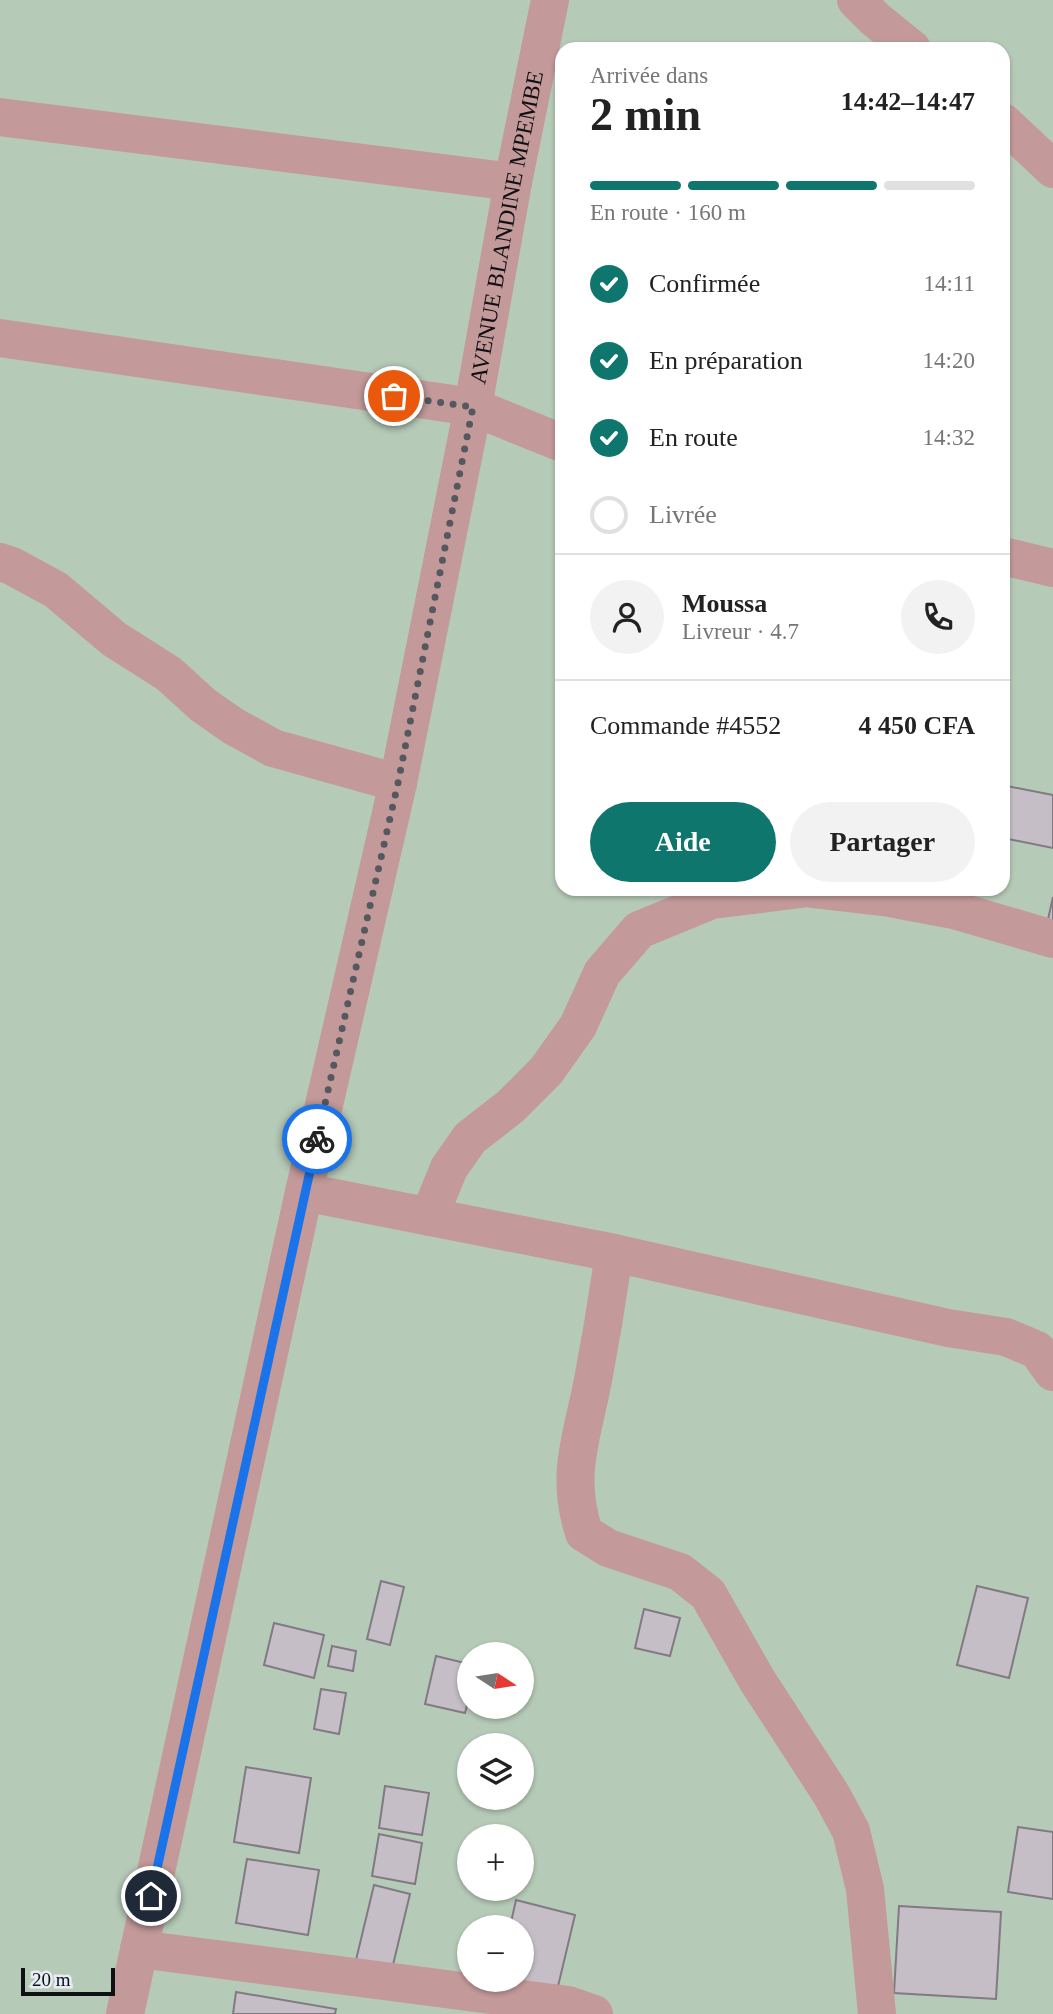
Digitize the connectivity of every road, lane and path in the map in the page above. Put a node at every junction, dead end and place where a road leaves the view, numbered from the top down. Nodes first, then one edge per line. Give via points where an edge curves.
1 (550, 0) edge
2 (856, 0) edge
3 (903, 42) edge
4 (0, 117) edge
5 (1010, 129) edge
6 (1053, 169) edge
7 (513, 182) junction
8 (0, 338) edge
9 (473, 407) junction
10 (555, 440) edge
11 (1010, 558) edge
12 (0, 562) edge
13 (1053, 568) edge
14 (398, 783) junction
15 (744, 896) edge
16 (873, 896) edge
17 (1053, 939) edge
18 (304, 1192) junction
19 (429, 1217) junction
20 (614, 1253) junction
21 (1053, 1372) edge
22 (139, 1949) junction
23 (125, 2014) edge
24 (594, 2014) edge
25 (877, 2014) edge

1 - 7 street, AVENUE BLANDINE MPEMBE
2 - 3 street
4 - 7 street
5 - 6 street
7 - 9 street, AVENUE BLANDINE MPEMBE
8 - 9 street
9 - 10 street
9 - 14 street, AVENUE BLANDINE MPEMBE
11 - 13 street
12 - 14 street via 56,590 114,639 169,674 233,726 273,748
14 - 18 street, AVENUE BLANDINE MPEMBE
15 - 19 street via 712,900 639,930 602,973 578,1026 546,1070 470,1138 449,1168
16 - 17 street via 954,910
18 - 19 street
18 - 22 street, AVENUE BLANDINE MPEMBE
19 - 20 street
20 - 21 street via 1006,1337 1037,1350
20 - 25 street via 574,1480 584,1533 608,1548 680,1572 708,1594 831,1794 852,1831 865,1889
22 - 23 street, AVENUE BLANDINE MPEMBE
22 - 24 street via 568,2005

